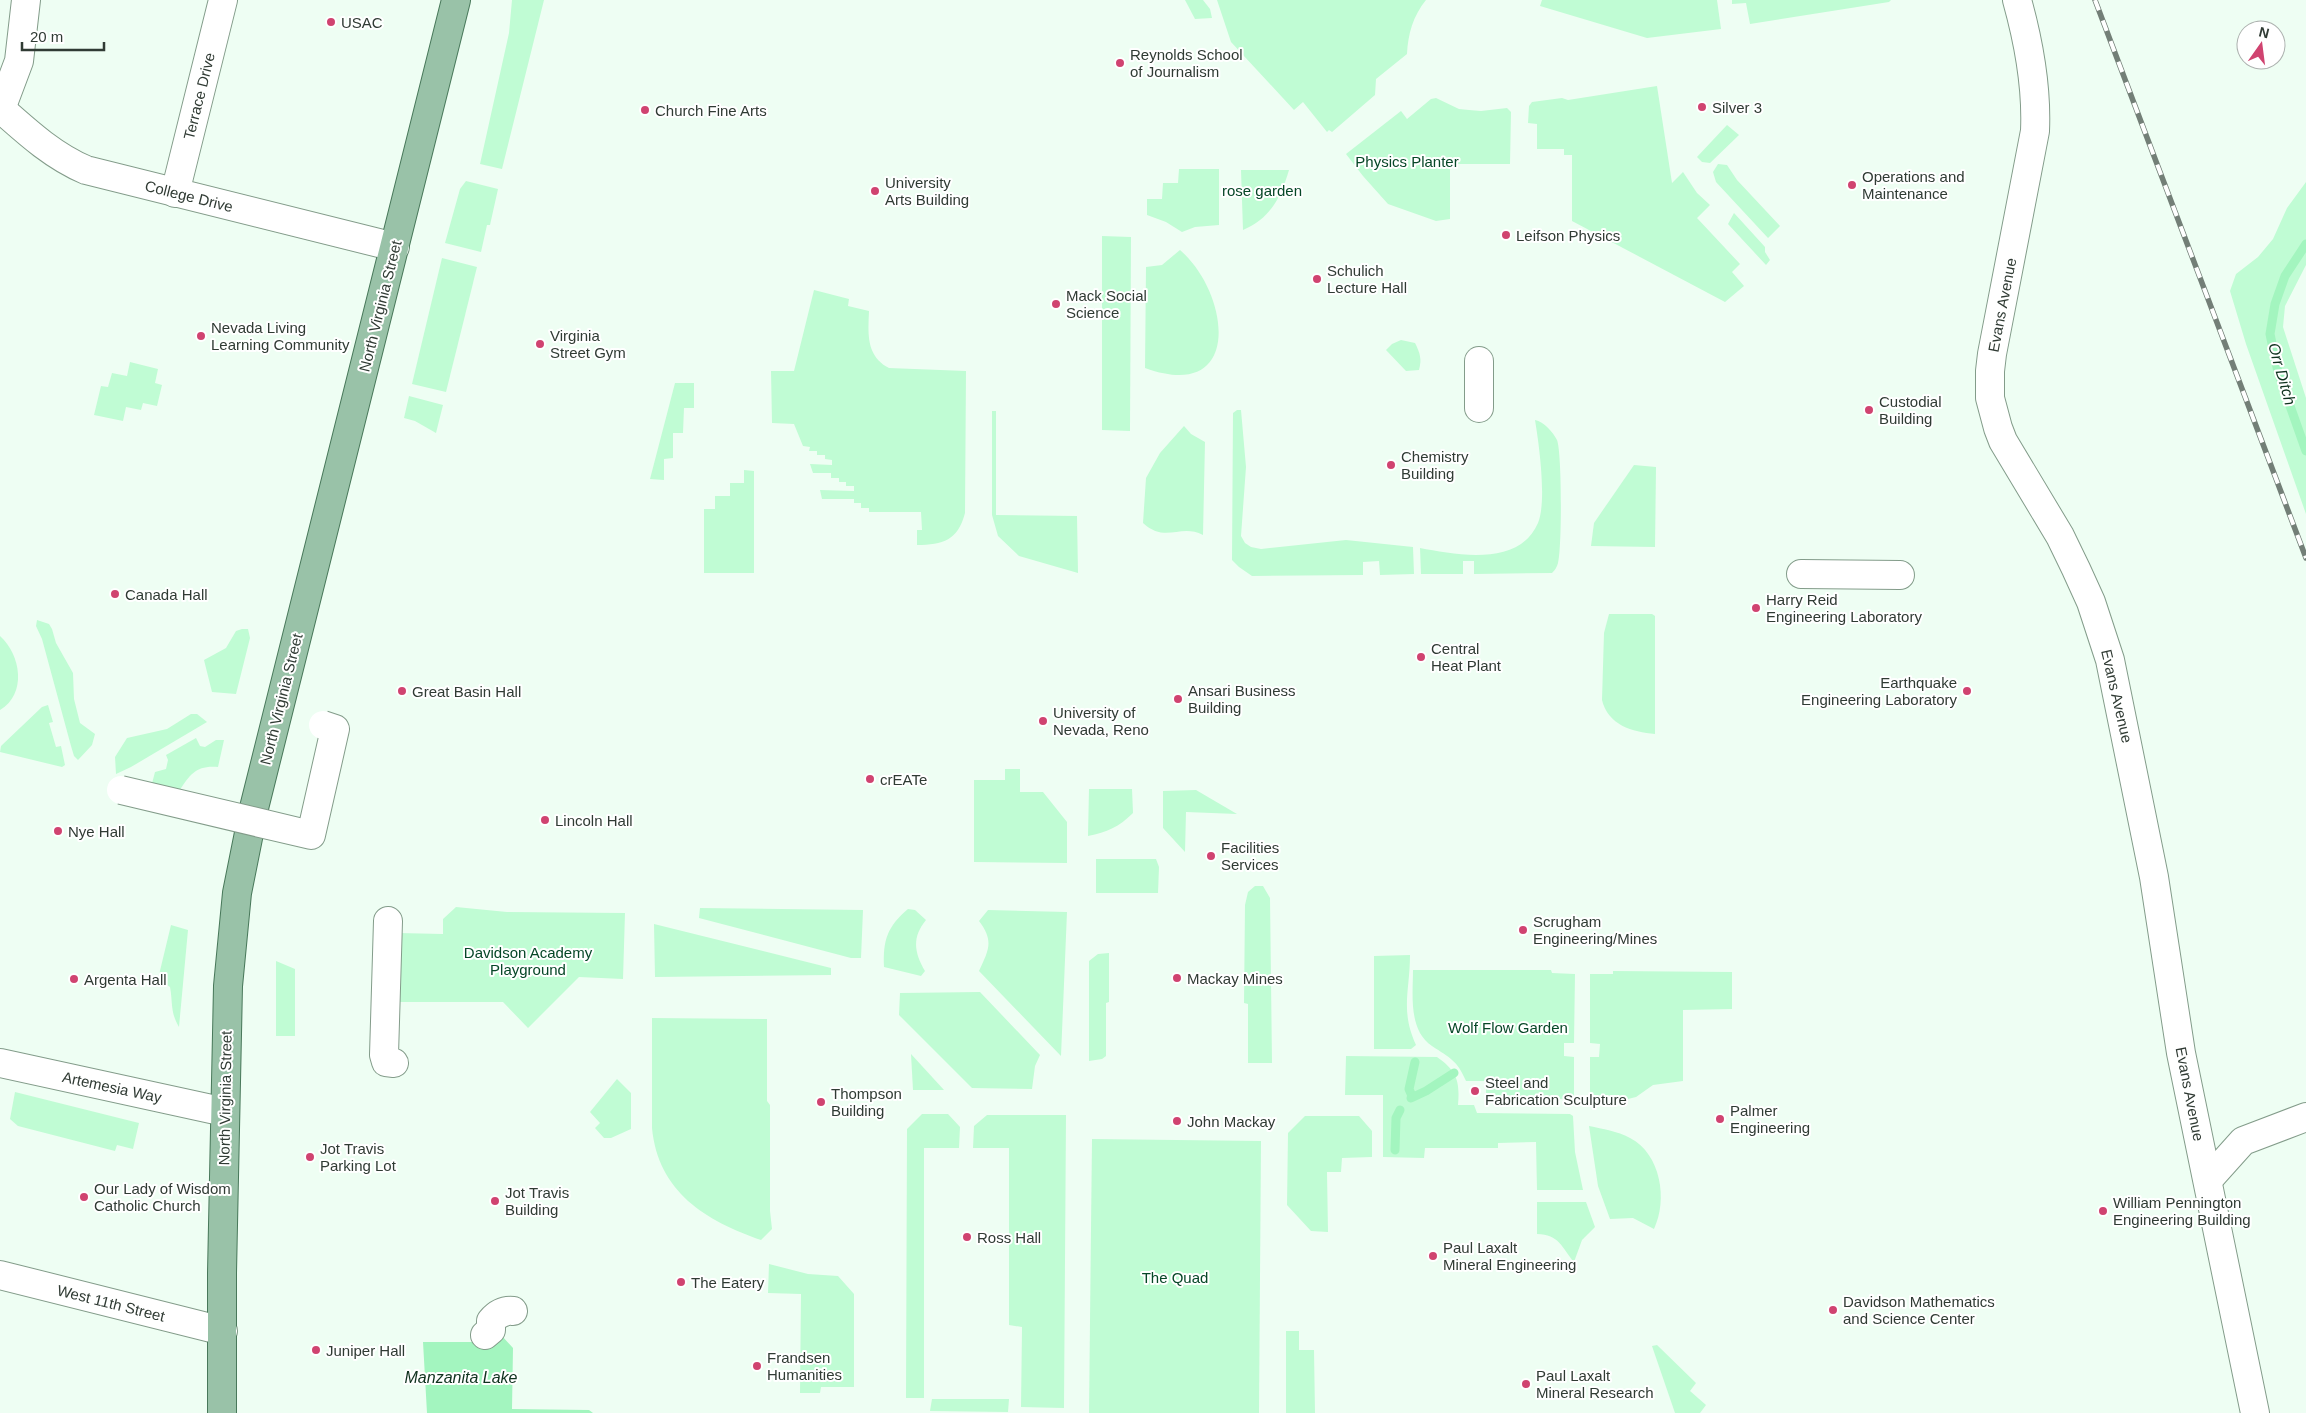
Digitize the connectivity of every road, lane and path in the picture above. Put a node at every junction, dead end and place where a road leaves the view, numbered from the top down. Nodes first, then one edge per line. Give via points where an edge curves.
1 (26, 0) edge
2 (223, 0) edge
3 (456, 0) edge
4 (2017, 0) edge
5 (0, 109) edge
6 (175, 193) junction
7 (395, 247) junction
8 (1479, 361) dead end
9 (1479, 408) dead end
10 (1800, 574) dead end
11 (1900, 575) dead end
12 (324, 725) dead end
13 (121, 790) dead end
14 (388, 921) dead end
15 (0, 1063) edge
16 (394, 1063) dead end
17 (225, 1112) junction
18 (2306, 1118) edge
19 (2208, 1180) junction
20 (0, 1275) edge
21 (514, 1310) dead end
22 (223, 1331) junction
23 (485, 1334) dead end
24 (222, 1413) edge
25 (2255, 1413) edge

1 - 5 street via 19,61
2 - 6 street, Terrace Drive
3 - 7 main road, North Virginia Street
4 - 19 street, Evans Avenue via 2032,66 2036,111 1992,354 1990,398 2003,441 2052,521 2076,569 2091,602 2110,660 2154,877 2182,1053
5 - 6 street, College Drive via 65,161 86,170
6 - 7 street, College Drive
7 - 17 main road, North Virginia Street via 242,862 228,986
8 - 9 street
10 - 11 street
12 - 13 street, bridge via 335,730 311,835
14 - 16 street via 384,1056 386,1062
15 - 17 street, Artemesia Way
17 - 22 main road, North Virginia Street
18 - 19 street via 2243,1141
19 - 25 street, Evans Avenue
20 - 22 street, West 11th Street
21 - 23 street via 507,1310 491,1320 492,1330
22 - 24 main road, North Virginia Street

